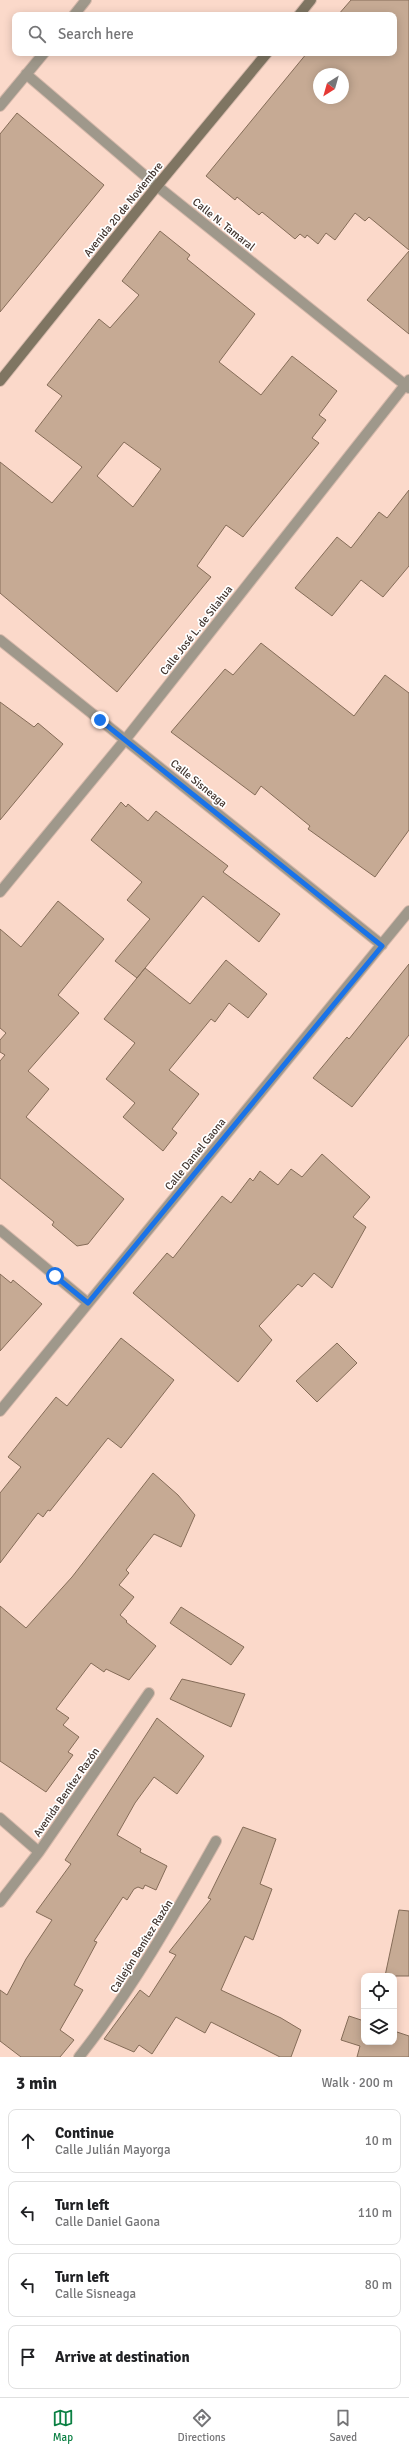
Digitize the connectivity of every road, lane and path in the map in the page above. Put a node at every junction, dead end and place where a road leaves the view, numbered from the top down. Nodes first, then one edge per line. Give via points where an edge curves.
1 (86, 0) edge
2 (311, 0) edge
3 (76, 12) edge
4 (301, 12) edge
5 (41, 56) edge
6 (265, 56) edge
7 (26, 74) junction
8 (0, 106) edge
9 (157, 186) junction
10 (0, 381) edge
11 (408, 384) edge
12 (0, 640) edge
13 (125, 740) junction
14 (0, 892) edge
15 (409, 911) edge
16 (382, 946) junction
17 (0, 1230) edge
18 (88, 1303) junction
19 (0, 1411) edge
20 (149, 1693) dead end
21 (0, 1818) edge
22 (216, 1841) dead end
23 (39, 1852) junction
24 (0, 1902) edge
25 (79, 2057) edge

1 - 3 street
2 - 4 street
5 - 7 street
6 - 9 street, Avenida 20 de Noviembre
7 - 8 street
7 - 9 street, Calle N. Tamaral
9 - 10 street, Avenida 20 de Noviembre
9 - 11 street, Calle N. Tamaral
11 - 13 street, Calle José L. de Silahua
12 - 13 street, Calle Sisneaga
13 - 14 street, Calle José L. de Silahua
13 - 16 street, Calle Sisneaga
15 - 16 street, Calle Daniel Gaona
16 - 18 street, Calle Daniel Gaona
17 - 18 street
18 - 19 street, Calle Daniel Gaona
20 - 23 street, Avenida Benítez Razón
21 - 23 street
22 - 25 street, Callejón Benítez Razón via 178,1909 114,2012
23 - 24 street, Avenida Benítez Razón

